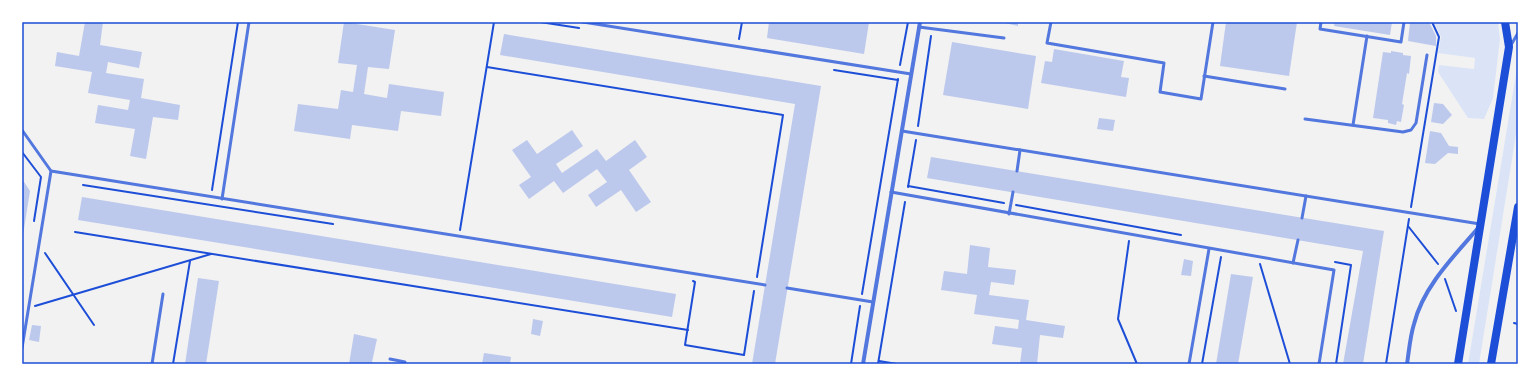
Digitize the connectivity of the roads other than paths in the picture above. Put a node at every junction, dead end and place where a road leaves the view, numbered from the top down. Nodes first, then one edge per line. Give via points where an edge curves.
1 (249, 22) edge
2 (583, 22) edge
3 (1051, 22) edge
4 (1213, 22) edge
5 (1321, 22) edge
6 (1404, 22) edge
7 (1505, 22) edge
8 (920, 24) edge
9 (1518, 33) edge
10 (1367, 36) junction
11 (1004, 38) dead end
12 (1509, 47) junction
13 (1427, 55) dead end
14 (911, 74) junction
15 (1204, 76) junction
16 (1285, 89) dead end
17 (1305, 119) dead end
18 (1353, 125) junction
19 (22, 130) edge
20 (902, 130) junction
21 (1020, 150) junction
22 (51, 170) junction
23 (1017, 171) dead end
24 (891, 192) junction
25 (1013, 192) dead end
26 (1306, 196) junction
27 (222, 198) junction
28 (1518, 207) edge
29 (1009, 214) junction
30 (1302, 218) dead end
31 (1482, 224) junction
32 (1516, 231) edge
33 (1298, 240) dead end
34 (1209, 249) junction
35 (1293, 263) junction
36 (765, 285) dead end
37 (787, 288) dead end
38 (163, 294) dead end
39 (873, 302) junction
40 (22, 348) edge
41 (390, 359) dead end
42 (152, 364) edge
43 (405, 364) edge
44 (862, 364) edge
45 (1189, 364) edge
46 (1319, 364) edge
47 (1407, 364) edge
48 (1458, 364) edge
49 (1491, 364) edge

1 - 27 lane
2 - 14 lane
3 - 15 lane via 1047,43 1164,63 1160,92 1201,99
4 - 15 lane
5 - 10 lane via 1320,29
6 - 10 lane via 1401,42
7 - 12 main road
8 - 11 lane
8 - 14 street
9 - 12 lane
10 - 18 lane
12 - 31 main road
13 - 18 lane via 1416,123 1411,130 1403,132
14 - 20 street
15 - 16 lane
17 - 18 lane
19 - 22 lane
20 - 21 lane
20 - 24 street
21 - 23 lane
21 - 26 lane
22 - 27 lane
22 - 40 lane
24 - 29 lane
24 - 39 street
25 - 29 lane
26 - 30 lane
26 - 31 lane
27 - 36 lane
28 - 32 main road
29 - 34 lane
31 - 47 street via 1442,270 1424,299 1414,324
31 - 48 main road
32 - 49 main road
33 - 35 lane
34 - 35 lane
34 - 45 lane
35 - 46 lane via 1334,270
37 - 39 lane
38 - 42 lane
39 - 44 street
41 - 43 lane

